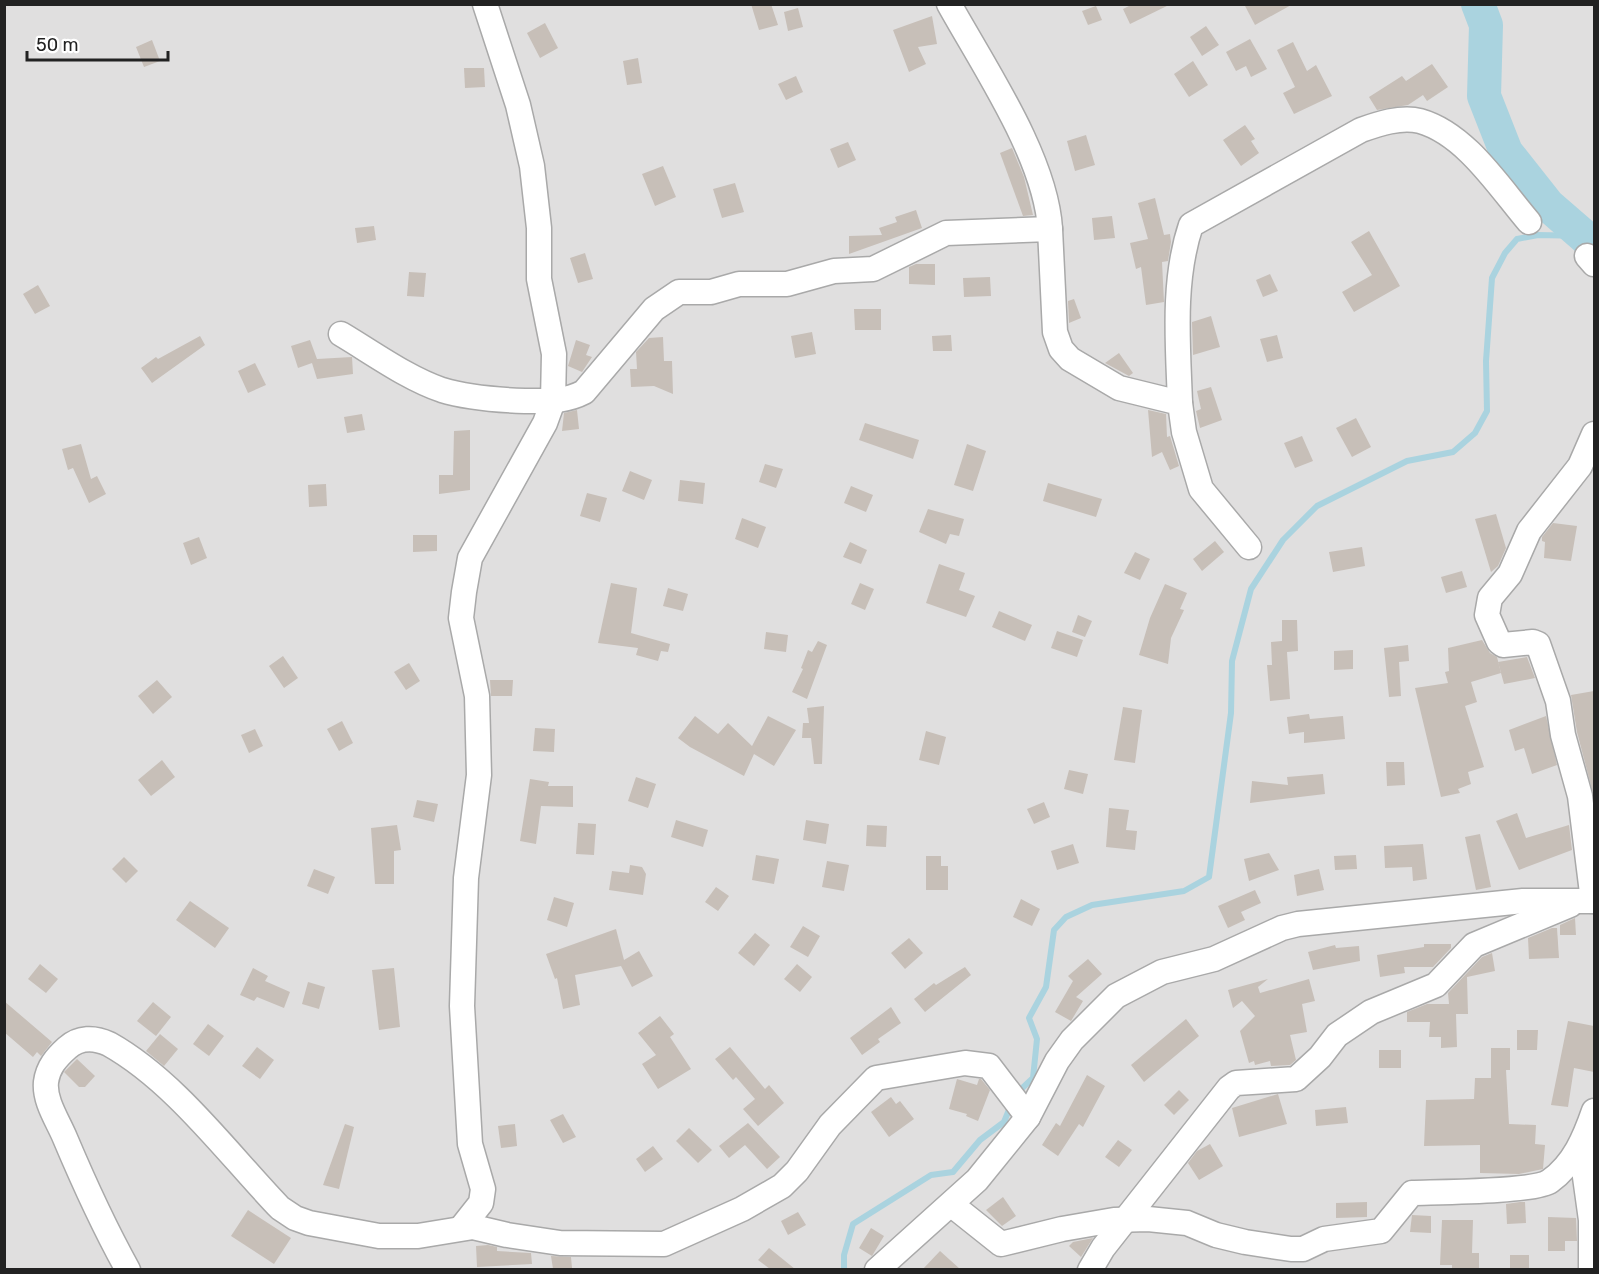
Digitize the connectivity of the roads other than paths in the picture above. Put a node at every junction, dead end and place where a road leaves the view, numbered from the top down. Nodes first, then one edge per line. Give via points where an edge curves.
1 (485, 4) edge
2 (949, 4) edge
3 (1529, 222) dead end
4 (1050, 229) junction
5 (341, 334) dead end
6 (553, 401) junction
7 (1180, 403) junction
8 (1594, 434) edge
9 (1249, 547) dead end
10 (1590, 900) edge
11 (1594, 1111) edge
12 (1028, 1117) junction
13 (1588, 1149) edge
14 (952, 1205) junction
15 (1127, 1220) junction
16 (462, 1227) junction
17 (1303, 1259) edge
18 (128, 1269) edge
19 (877, 1269) edge
20 (1090, 1269) edge
21 (1591, 1269) edge

1 - 6 street via 527,140 539,228 539,279 555,354
2 - 4 street via 1016,125 1045,194
3 - 7 street via 1481,166 1442,131 1418,120 1388,121 1360,130 1191,225 1182,261 1177,329
4 - 6 street via 945,233 873,269 834,271 787,284 739,284 711,292 679,292 654,309 584,392
4 - 7 street via 1055,332 1061,349 1070,359 1119,388
5 - 6 street via 442,390 478,397
6 - 16 street via 545,423 470,558 461,618 479,716 479,776 466,878 462,1006 470,1143 483,1189 481,1203
7 - 9 street via 1201,489
8 - 10 street via 1576,472 1528,531 1510,574 1490,598 1487,615 1503,645 1538,645 1558,701 1580,796
10 - 12 street via 1524,902 1298,924 1214,960 1162,972 1116,996 1096,1014 1057,1061
10 - 15 street via 1474,945 1436,985 1371,1012 1337,1035 1296,1079 1236,1083
11 - 13 street
12 - 14 street
12 - 16 street via 984,1064 965,1063 883,1075 870,1081 782,1186 672,1241 644,1245 571,1244
13 - 17 street via 1546,1183 1412,1193 1381,1231 1324,1239
13 - 21 street
14 - 15 street via 1001,1244 1062,1228
14 - 19 street
15 - 17 street via 1187,1223
15 - 20 street
16 - 18 street via 394,1237 295,1218 280,1208 197,1118 140,1064 107,1043 83,1039 55,1059 46,1085 50,1105 92,1202

